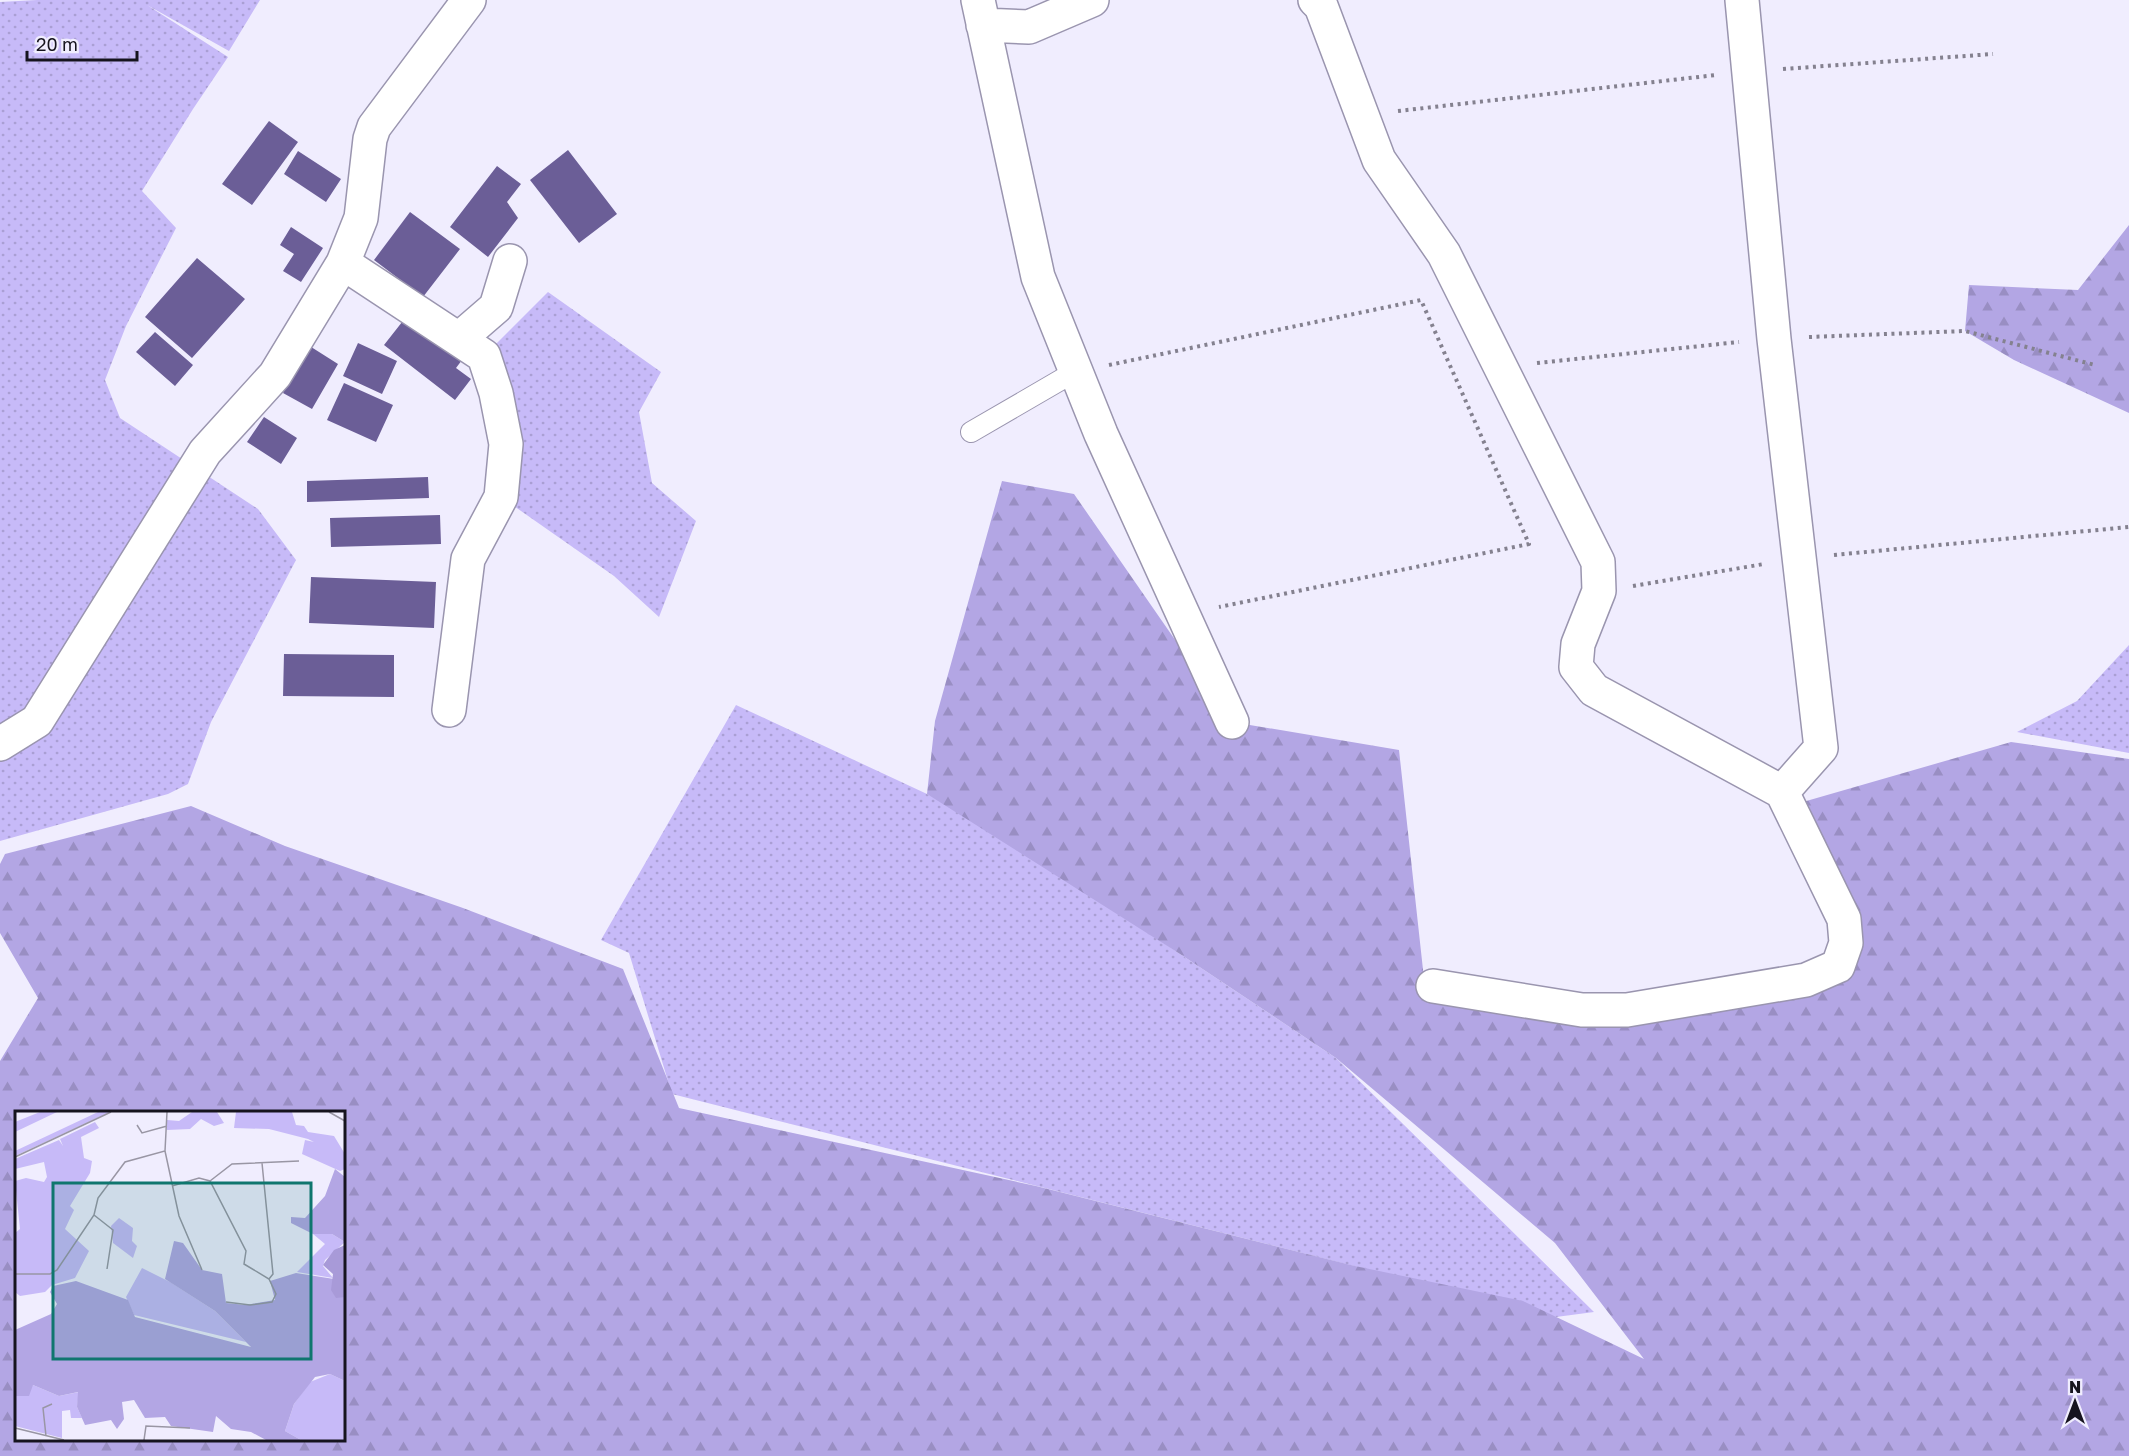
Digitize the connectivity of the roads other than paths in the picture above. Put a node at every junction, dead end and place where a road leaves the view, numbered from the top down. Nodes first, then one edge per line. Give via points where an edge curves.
1 (469, 0) edge
2 (1092, 0) edge
3 (1315, 0) edge
4 (1742, 0) edge
5 (981, 12) edge
6 (510, 261) dead end
7 (343, 263) junction
8 (459, 339) junction
9 (1076, 371) junction
10 (971, 432) dead end
11 (449, 710) dead end
12 (1232, 722) dead end
13 (0, 744) edge
14 (1782, 792) junction
15 (1433, 986) dead end

1 - 7 street via 374,127 361,218
2 - 5 street via 1029,27
3 - 14 street via 1321,6 1379,160 1444,254 1598,562 1599,591 1578,644 1576,667 1594,690
4 - 14 street via 1774,339 1821,748
5 - 9 street via 1038,277
6 - 8 street via 496,307
7 - 8 street
7 - 13 street via 275,375 205,452 37,721
8 - 11 street via 484,356 506,444 501,497 468,559
9 - 10 lane
9 - 12 street
14 - 15 street via 1844,919 1846,944 1838,966 1806,980 1627,1010 1582,1010

